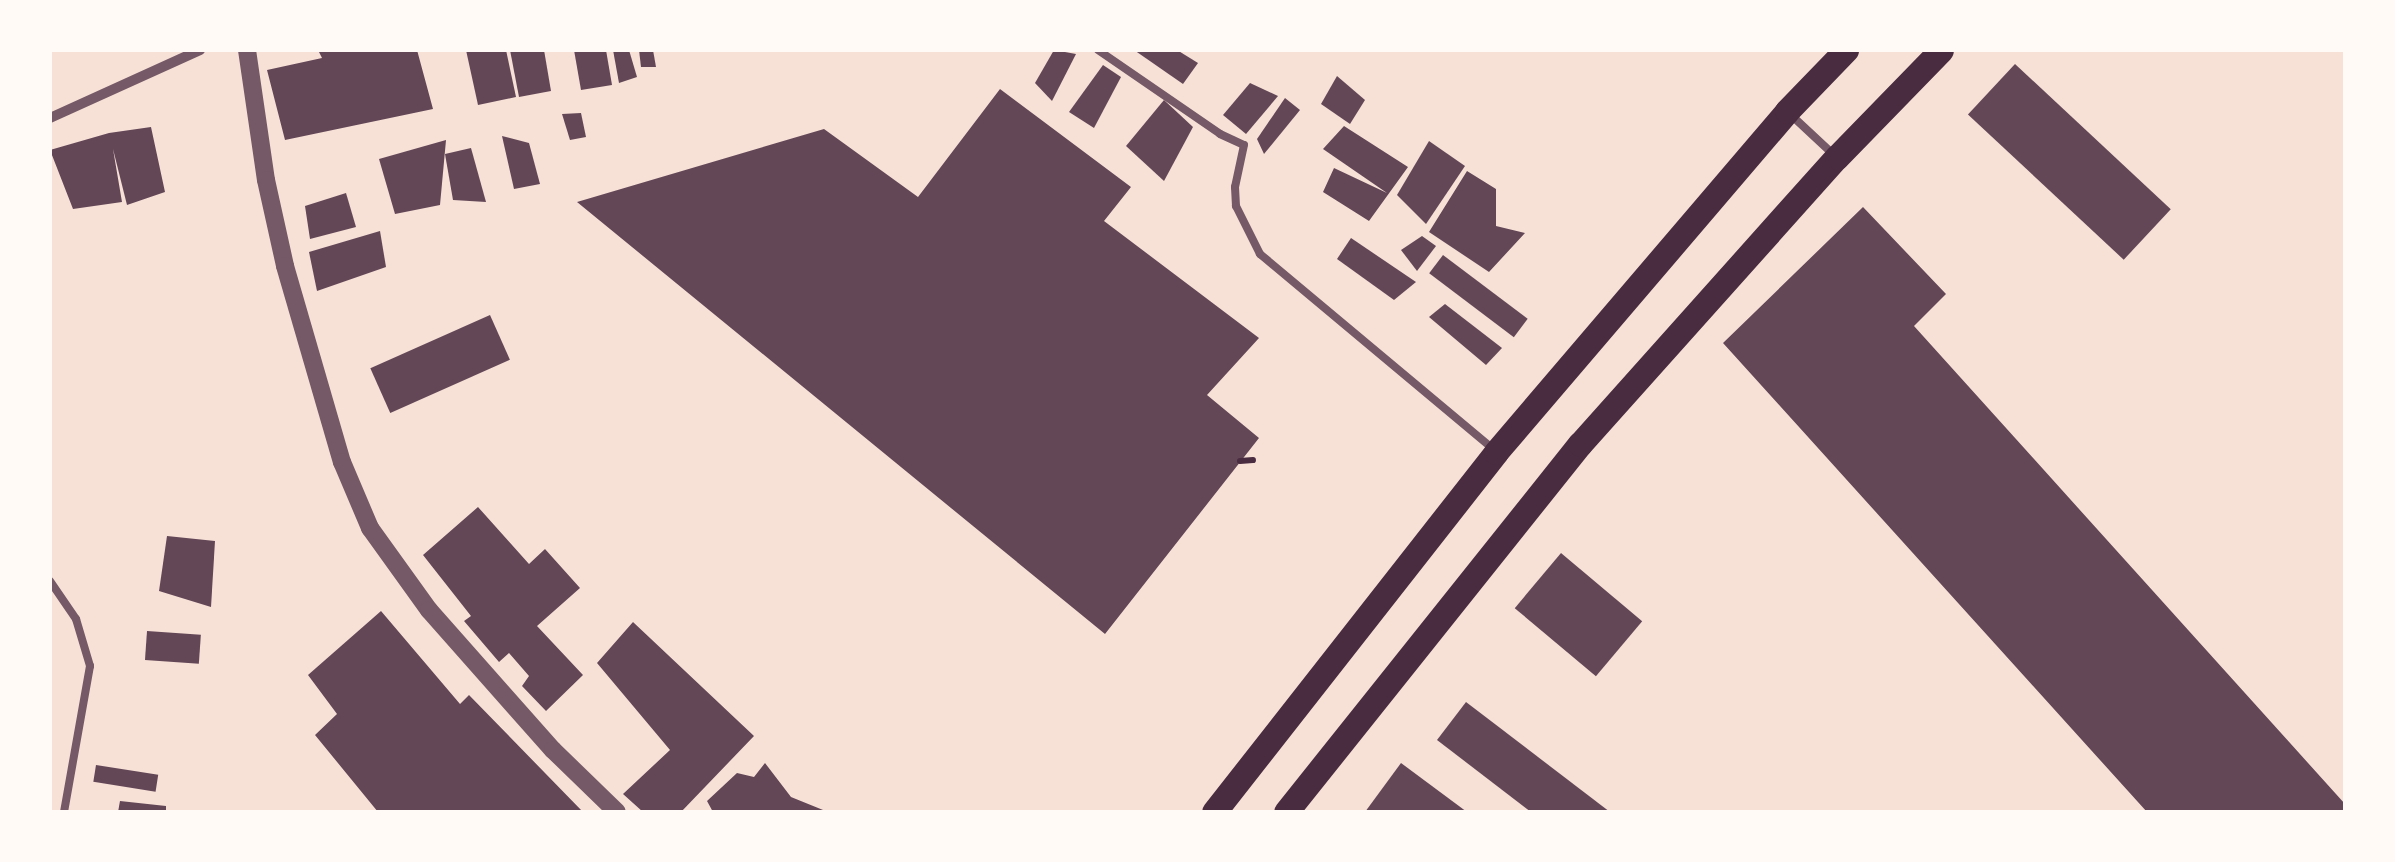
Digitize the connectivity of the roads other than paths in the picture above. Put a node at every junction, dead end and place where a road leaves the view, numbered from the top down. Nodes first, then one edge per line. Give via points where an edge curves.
1 (200, 50) edge
2 (247, 50) edge
3 (1098, 50) edge
4 (1846, 50) edge
5 (1941, 50) edge
6 (1786, 112) junction
7 (50, 118) edge
8 (1836, 157) junction
9 (1496, 452) junction
10 (50, 581) edge
11 (64, 812) edge
12 (617, 812) edge
13 (1214, 812) edge
14 (1286, 812) edge

1 - 7 street
2 - 12 street via 285,266 342,462 370,528 429,610
3 - 9 lane via 1244,145 1236,206 1260,254
4 - 6 main road
5 - 8 main road
6 - 8 lane
6 - 9 main road
8 - 14 main road via 1580,444
9 - 13 main road
10 - 11 lane via 76,619 90,666

